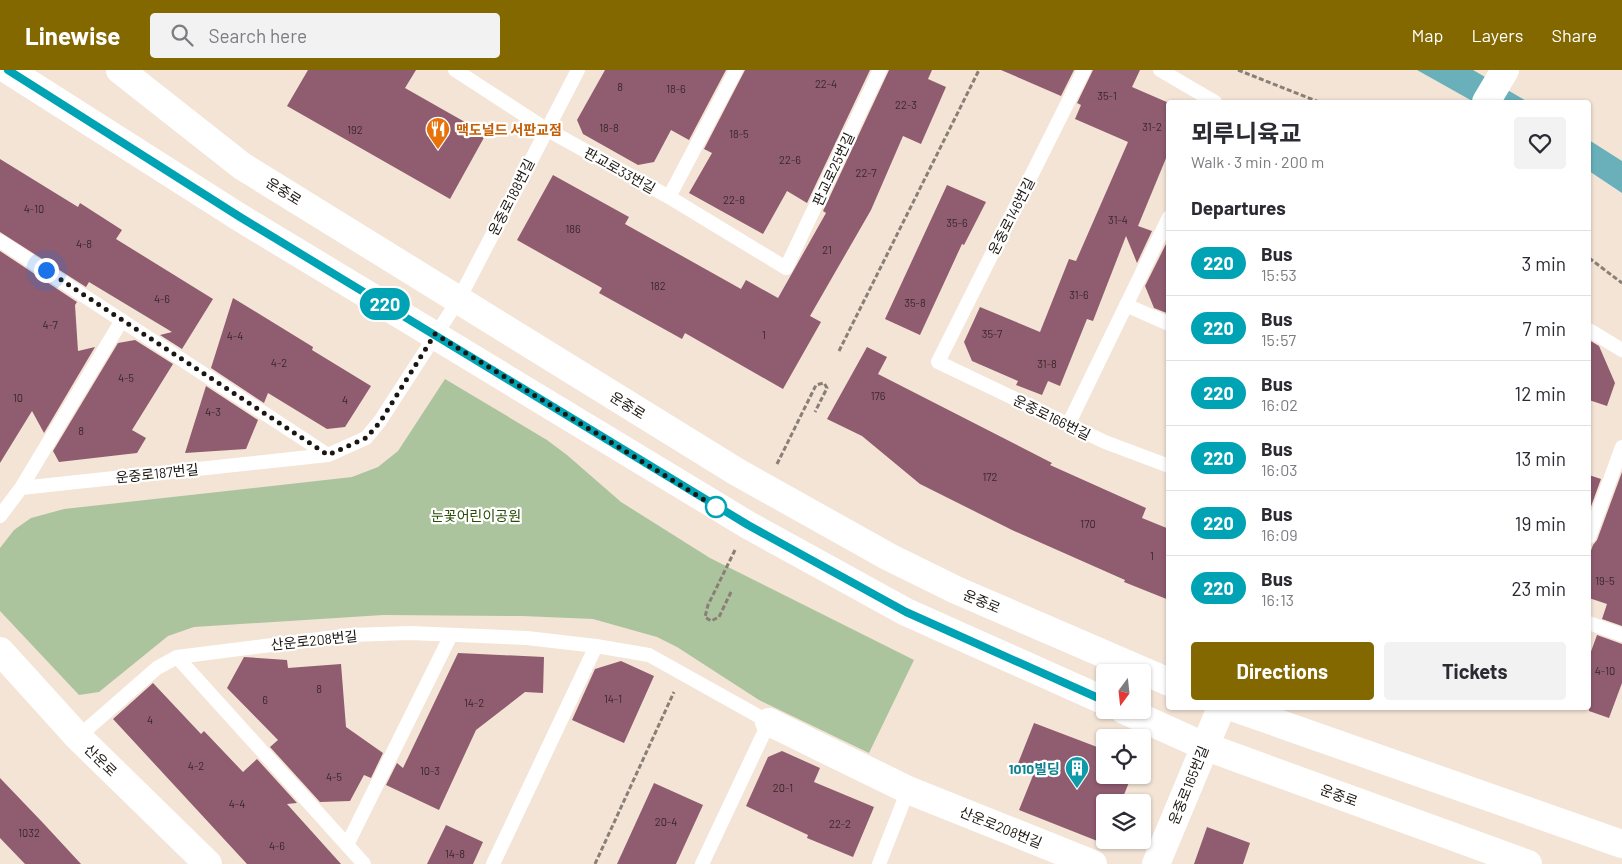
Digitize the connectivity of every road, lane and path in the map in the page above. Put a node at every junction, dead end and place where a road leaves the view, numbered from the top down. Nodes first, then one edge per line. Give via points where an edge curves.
1 (8, 70) edge
2 (120, 70) edge
3 (455, 70) edge
4 (578, 70) edge
5 (736, 70) edge
6 (880, 70) edge
7 (979, 70) edge
8 (1084, 70) edge
9 (1160, 70) edge
10 (1238, 70) edge
11 (1505, 70) edge
12 (0, 82) edge
13 (31, 84) junction
14 (1212, 100) edge
15 (1314, 100) edge
16 (1487, 100) edge
17 (546, 129) junction
18 (670, 197) junction
19 (1166, 223) edge
20 (0, 240) edge
21 (1591, 260) edge
22 (786, 268) joint
23 (1622, 284) edge
24 (459, 299) junction
25 (1126, 305) junction
26 (122, 320) junction
27 (1166, 323) edge
28 (1591, 331) edge
29 (435, 334) junction
30 (1622, 350) edge
31 (839, 351) dead end
32 (938, 362) joint
33 (815, 412) dead end
34 (799, 419) dead end
35 (1068, 425) junction
36 (1622, 447) edge
37 (328, 455) junction
38 (1166, 465) edge
39 (21, 488) junction
40 (0, 516) edge
41 (1591, 532) edge
42 (721, 578) dead end
43 (731, 592) dead end
44 (1591, 624) edge
45 (451, 635) junction
46 (1622, 635) edge
47 (596, 646) junction
48 (0, 651) edge
49 (176, 657) junction
50 (683, 672) junction
51 (1166, 681) edge
52 (1096, 697) edge
53 (1220, 710) edge
54 (1241, 710) edge
55 (1144, 719) edge
56 (769, 722) junction
57 (78, 737) junction
58 (1204, 746) junction
59 (908, 790) junction
60 (1622, 844) edge
61 (346, 845) junction
62 (208, 864) edge
63 (364, 864) edge
64 (493, 864) edge
65 (594, 864) edge
66 (702, 864) edge
67 (879, 864) edge
68 (1094, 864) edge
69 (1156, 864) edge
70 (1528, 864) edge

1 - 13 main road
2 - 24 main road, 운중로 via 242,166
3 - 17 lane, 판교로33번길
4 - 17 lane, 운중로188번길
5 - 18 lane
6 - 22 lane, 판교로25번길
7 - 31 path
8 - 32 lane, 운중로146번길
9 - 14 lane
10 - 15 path
11 - 16 main road
12 - 13 main road
13 - 29 main road via 240,217
17 - 18 lane, 판교로33번길
17 - 24 lane, 운중로188번길
18 - 22 lane, 판교로33번길
19 - 25 lane
20 - 26 lane
21 - 23 path
24 - 29 lane, 운중로187번길
24 - 51 main road, 운중로 via 675,434 889,557 956,590
25 - 27 lane
25 - 35 lane
26 - 37 lane
26 - 39 lane
28 - 30 lane
29 - 37 lane, 운중로187번길 via 380,422 366,438
29 - 52 main road via 716,507 898,608
32 - 35 lane, 운중로166번길
33 - 34 path via 827,388 824,383 816,385
35 - 38 lane, 운중로166번길
36 - 41 lane
37 - 39 lane, 운중로187번길
39 - 40 lane
42 - 43 path via 705,618 711,621 719,617
44 - 46 lane
45 - 47 lane, 산운로208번길 via 528,638
45 - 49 lane, 산운로208번길 via 351,635
45 - 61 lane
47 - 50 lane, 산운로208번길 via 648,655
47 - 64 lane
48 - 57 main road, 산운로
49 - 57 lane, 산운로208번길 via 157,668
49 - 61 lane
50 - 56 lane, 산운로208번길
50 - 65 path
53 - 58 main road, 운중로165번길
54 - 60 main road
55 - 58 main road, 운중로
56 - 59 main road, 산운로208번길
56 - 66 lane
57 - 62 main road, 산운로
58 - 69 main road, 운중로165번길
58 - 70 main road, 운중로
59 - 67 lane
59 - 68 main road, 산운로208번길
61 - 63 lane

